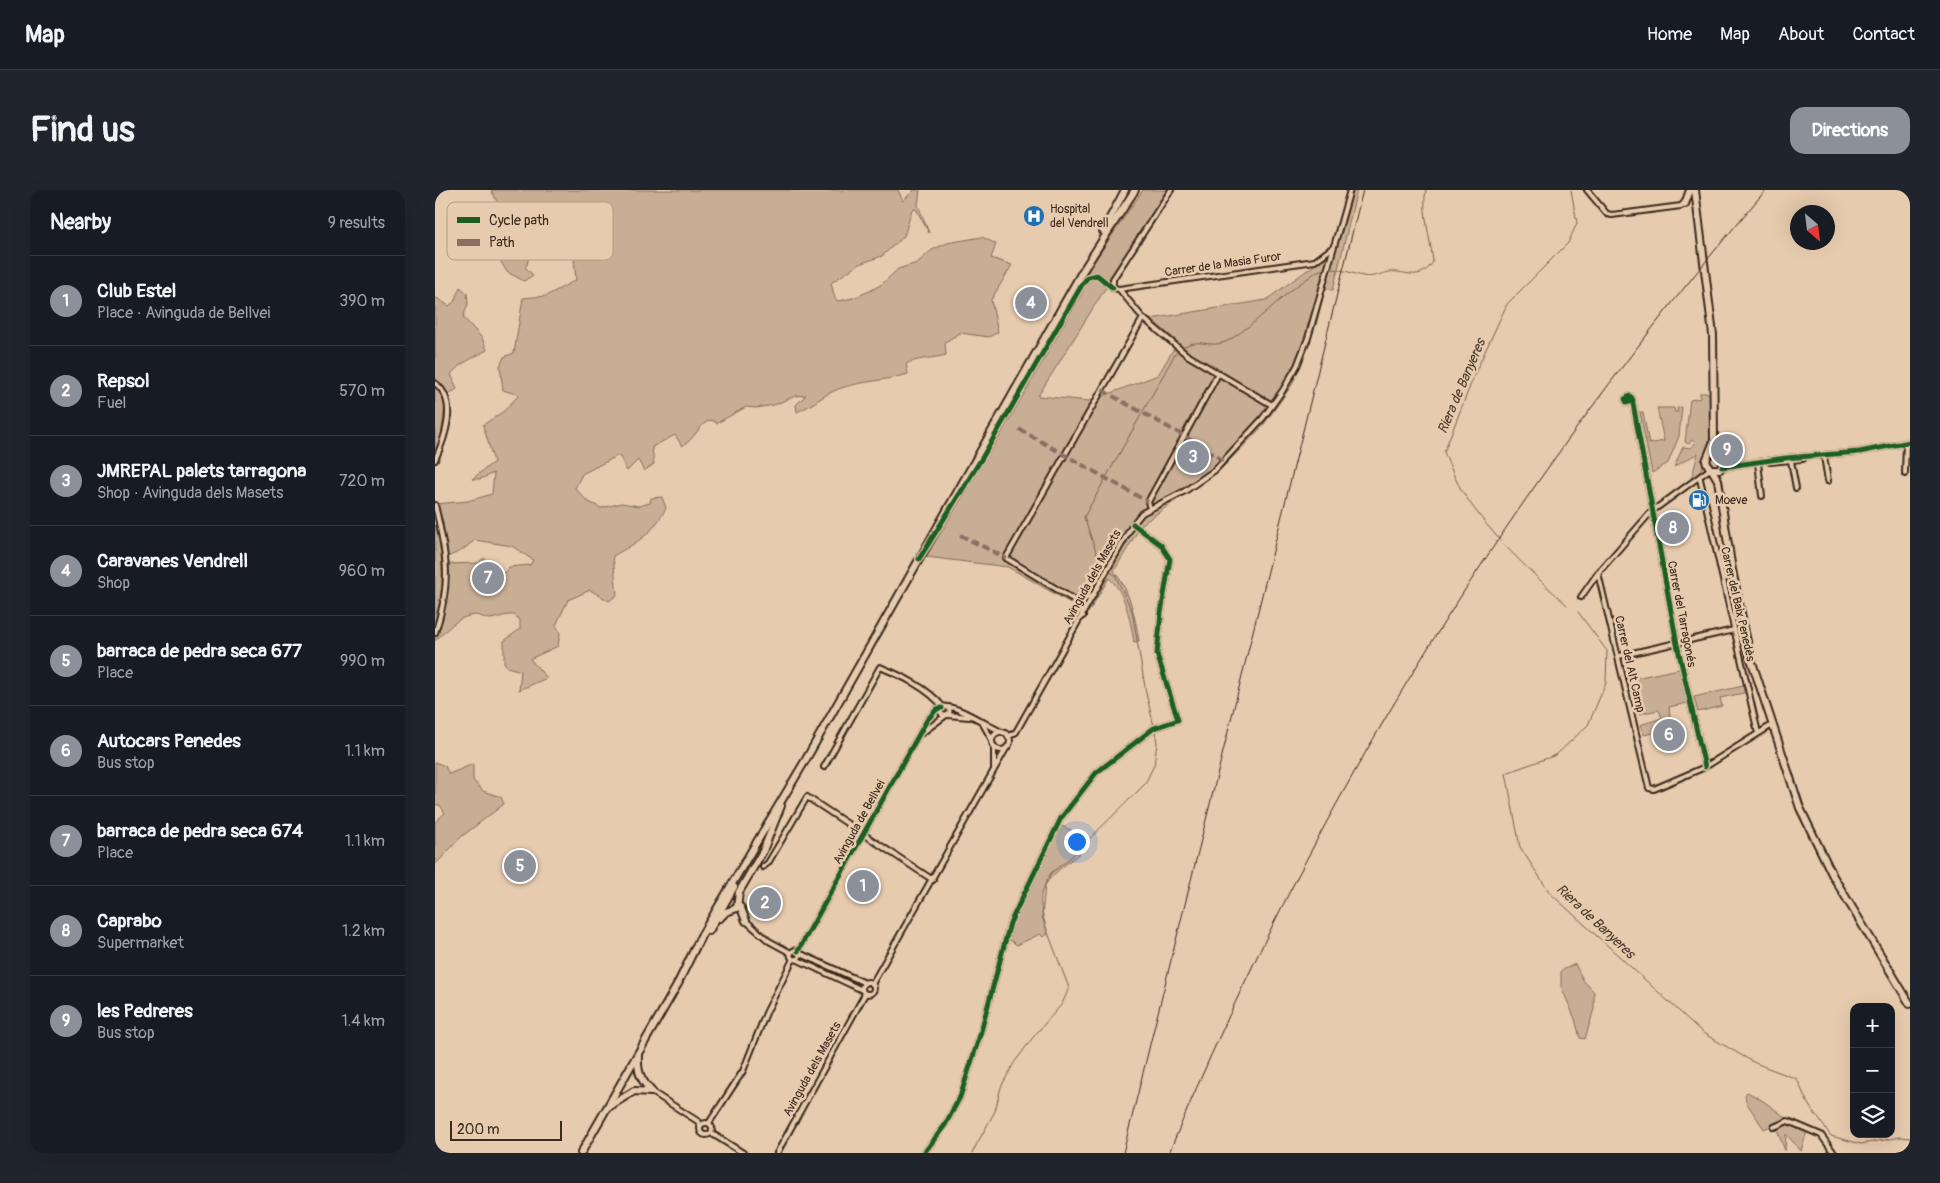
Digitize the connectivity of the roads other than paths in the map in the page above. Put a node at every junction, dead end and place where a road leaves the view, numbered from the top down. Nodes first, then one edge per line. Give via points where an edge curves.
1 (1125, 190) edge
2 (1135, 190) edge
3 (1171, 190) edge
4 (1351, 190) edge
5 (1587, 190) edge
6 (1686, 190) edge
7 (1690, 190) edge
8 (1695, 190) edge
9 (1685, 204) junction
10 (1098, 246) junction
11 (1332, 248) junction
12 (1113, 288) junction
13 (1119, 290) junction
14 (1143, 318) junction
15 (1218, 374) junction
16 (435, 382) edge
17 (1633, 403) dead end
18 (1272, 405) junction
19 (1714, 441) junction
20 (1908, 442) edge
21 (1710, 453) junction
22 (1722, 455) junction
23 (1824, 456) junction
24 (435, 460) edge
25 (1791, 461) junction
26 (1758, 463) junction
27 (1741, 466) junction
28 (1714, 470) junction
29 (1905, 474) dead end
30 (1700, 478) junction
31 (1828, 481) dead end
32 (1796, 488) dead end
33 (1762, 496) dead end
34 (435, 505) edge
35 (1149, 508) junction
36 (1651, 512) junction
37 (1133, 524) junction
38 (919, 559) junction
39 (1598, 573) junction
40 (1094, 595) junction
41 (1581, 597) dead end
42 (1085, 600) junction
43 (1076, 601) junction
44 (1088, 607) junction
45 (1079, 608) junction
46 (1083, 616) junction
47 (1734, 630) junction
48 (435, 633) edge
49 (1677, 644) junction
50 (1619, 656) junction
51 (944, 707) junction
52 (946, 716) junction
53 (971, 717) junction
54 (1770, 717) junction
55 (983, 724) junction
56 (1772, 725) junction
57 (1764, 729) junction
58 (1004, 733) junction
59 (1758, 733) junction
60 (921, 734) junction
61 (1008, 737) junction
62 (1777, 739) junction
63 (993, 744) junction
64 (1007, 747) junction
65 (1705, 767) junction
66 (824, 768) dead end
67 (994, 768) junction
68 (786, 795) junction
69 (781, 806) junction
70 (864, 835) junction
71 (745, 860) junction
72 (763, 867) dead end
73 (933, 880) junction
74 (726, 902) junction
75 (734, 907) junction
76 (746, 921) joint
77 (709, 931) junction
78 (701, 936) junction
79 (799, 952) junction
80 (791, 953) junction
81 (794, 959) junction
82 (865, 983) junction
83 (872, 984) junction
84 (677, 986) junction
85 (862, 990) junction
86 (865, 994) junction
87 (1910, 1004) edge
88 (638, 1053) junction
89 (640, 1076) junction
90 (634, 1091) junction
91 (652, 1092) junction
92 (607, 1109) junction
93 (709, 1124) junction
94 (700, 1126) junction
95 (1774, 1127) dead end
96 (711, 1133) junction
97 (581, 1153) edge
98 (743, 1153) edge
99 (777, 1153) edge
100 (924, 1153) edge
101 (1834, 1153) edge

1 - 10 main road
2 - 10 main road
3 - 12 street via 1113,279
4 - 11 street, Avinguda dels Masets
5 - 9 street via 1607,214 1612,215
6 - 9 street
7 - 9 main road
8 - 19 main road via 1711,310
10 - 38 main road
11 - 13 street, Carrer de la Masia Furor via 1308,262
11 - 18 street, Avinguda dels Masets via 1308,338 1297,366
12 - 13 street, Carrer de la Masia Furor
12 - 38 street, Carrer de la Masia Furor via 1097,275 1088,277 1083,283 982,458
13 - 14 street
14 - 15 street via 1183,351
14 - 43 street via 1006,558
15 - 18 street
15 - 35 street via 1148,502
16 - 24 street via 446,396 448,412 446,434
17 - 36 street, Carrer del Tarragonés via 1650,486
18 - 35 street, Avinguda dels Masets via 1215,470 1185,491
19 - 21 main road
19 - 22 main road
20 - 23 street
20 - 29 street
21 - 22 main road
21 - 28 main road via 1706,461
22 - 27 street via 1733,465
22 - 28 main road
23 - 25 street
23 - 26 street
23 - 31 street
25 - 26 street
25 - 32 street
26 - 27 street
26 - 33 street
27 - 28 street
28 - 30 street
28 - 54 main road via 1750,656
30 - 36 street
30 - 47 street, Carrer del Baix Penedès
34 - 48 street via 447,576 444,607
35 - 37 street, Avinguda dels Masets
36 - 39 street
36 - 49 street, Carrer del Tarragonés
37 - 40 street, Avinguda dels Masets
37 - 100 street via 1161,545 1170,559 1157,654 1178,720 1154,728 1096,773 1061,818 1010,923 960,1097
38 - 68 main road
39 - 41 street
39 - 50 street, Carrer del Alt Camp
40 - 42 street
40 - 44 street, Avinguda dels Masets
42 - 43 street
42 - 44 street
43 - 45 street
44 - 45 street
44 - 46 street, Avinguda dels Masets
45 - 46 street
46 - 61 street, Avinguda dels Masets via 1016,732
47 - 49 street
47 - 59 street, Carrer del Baix Penedès
49 - 50 street
49 - 65 street, Carrer del Tarragonés
50 - 65 street, Carrer del Alt Camp via 1649,788 1654,789
51 - 52 street via 941,713
51 - 52 street via 950,709
51 - 53 street via 955,706
51 - 60 street, Avinguda de Bellvei via 932,714
51 - 66 street via 937,699 880,667
52 - 53 street
52 - 60 street, Avinguda de Bellvei
53 - 55 street
54 - 56 main road
54 - 57 street
55 - 58 street
55 - 63 street
56 - 57 street
56 - 62 main road
57 - 59 street
57 - 62 street
58 - 61 street
58 - 63 street via 996,734
59 - 65 street
60 - 70 street, Avinguda de Bellvei
61 - 64 street
62 - 87 main road via 1800,808 1821,853
63 - 64 street via 1000,750
63 - 67 street
64 - 67 street
67 - 73 street
68 - 69 main road
68 - 71 main road
69 - 74 main road
69 - 75 main road via 763,851
70 - 72 street via 807,796 769,863
70 - 73 street
70 - 79 street, Avinguda de Bellvei
71 - 74 main road
71 - 78 main road
73 - 83 street
74 - 75 main road
74 - 77 main road
74 - 78 main road
75 - 76 main road
75 - 77 main road via 722,914
76 - 80 street via 769,941
77 - 84 main road
78 - 84 main road
79 - 80 street via 793,950
79 - 81 street, Avinguda de Bellvei via 799,957
79 - 82 street
80 - 81 street
81 - 85 street
81 - 93 street via 765,1013 743,1071
82 - 83 street
82 - 85 street
83 - 86 street, Avinguda dels Masets via 873,992
84 - 88 main road
85 - 86 street
86 - 99 street, Avinguda dels Masets
88 - 89 main road
88 - 92 main road
89 - 90 main road
89 - 91 main road
90 - 91 main road
90 - 92 main road
91 - 94 street via 699,1122
92 - 97 main road
93 - 94 street
93 - 96 street
94 - 96 street via 702,1135
95 - 101 street via 1788,1120 1821,1135
96 - 98 street

